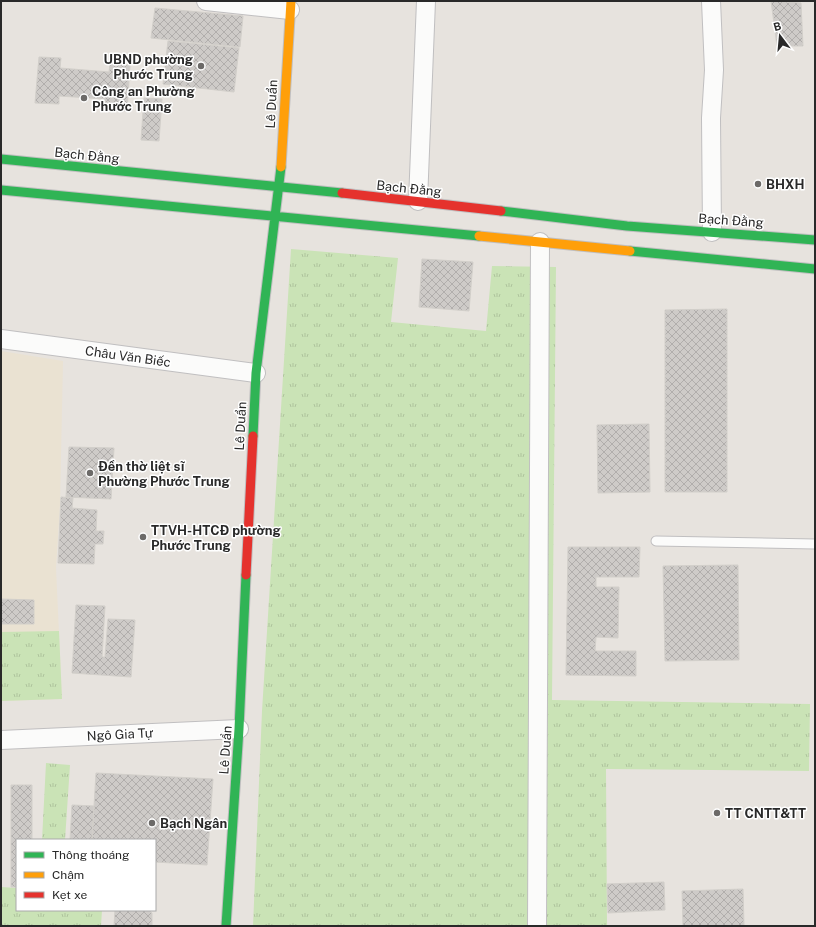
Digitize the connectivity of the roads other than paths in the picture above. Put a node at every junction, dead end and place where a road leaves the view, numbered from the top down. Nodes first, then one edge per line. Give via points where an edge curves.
1 (206, 1) edge
2 (426, 1) edge
3 (711, 1) edge
4 (290, 5) edge
5 (1, 159) edge
6 (280, 188) junction
7 (1, 190) edge
8 (418, 201) junction
9 (276, 216) junction
10 (712, 232) junction
11 (815, 240) edge
12 (540, 242) junction
13 (815, 268) edge
14 (1, 339) edge
15 (256, 373) junction
16 (656, 541) dead end
17 (815, 544) edge
18 (239, 729) junction
19 (1, 740) edge
20 (226, 926) edge
21 (537, 926) edge

1 - 4 street
2 - 8 street
3 - 10 street via 714,70 711,118
4 - 6 street, Lê Duẩn
5 - 6 street, Bạch Đằng
6 - 8 street, Bạch Đằng
6 - 9 street, Lê Duẩn
7 - 9 street
8 - 10 street, Bạch Đằng via 627,226
9 - 12 street
9 - 15 street, Lê Duẩn
10 - 11 street, Bạch Đằng
12 - 13 street
12 - 21 street
14 - 15 street, Châu Văn Biếc
15 - 18 street, Lê Duẩn
16 - 17 lane
18 - 19 street, Ngô Gia Tự
18 - 20 street, Lê Duẩn

